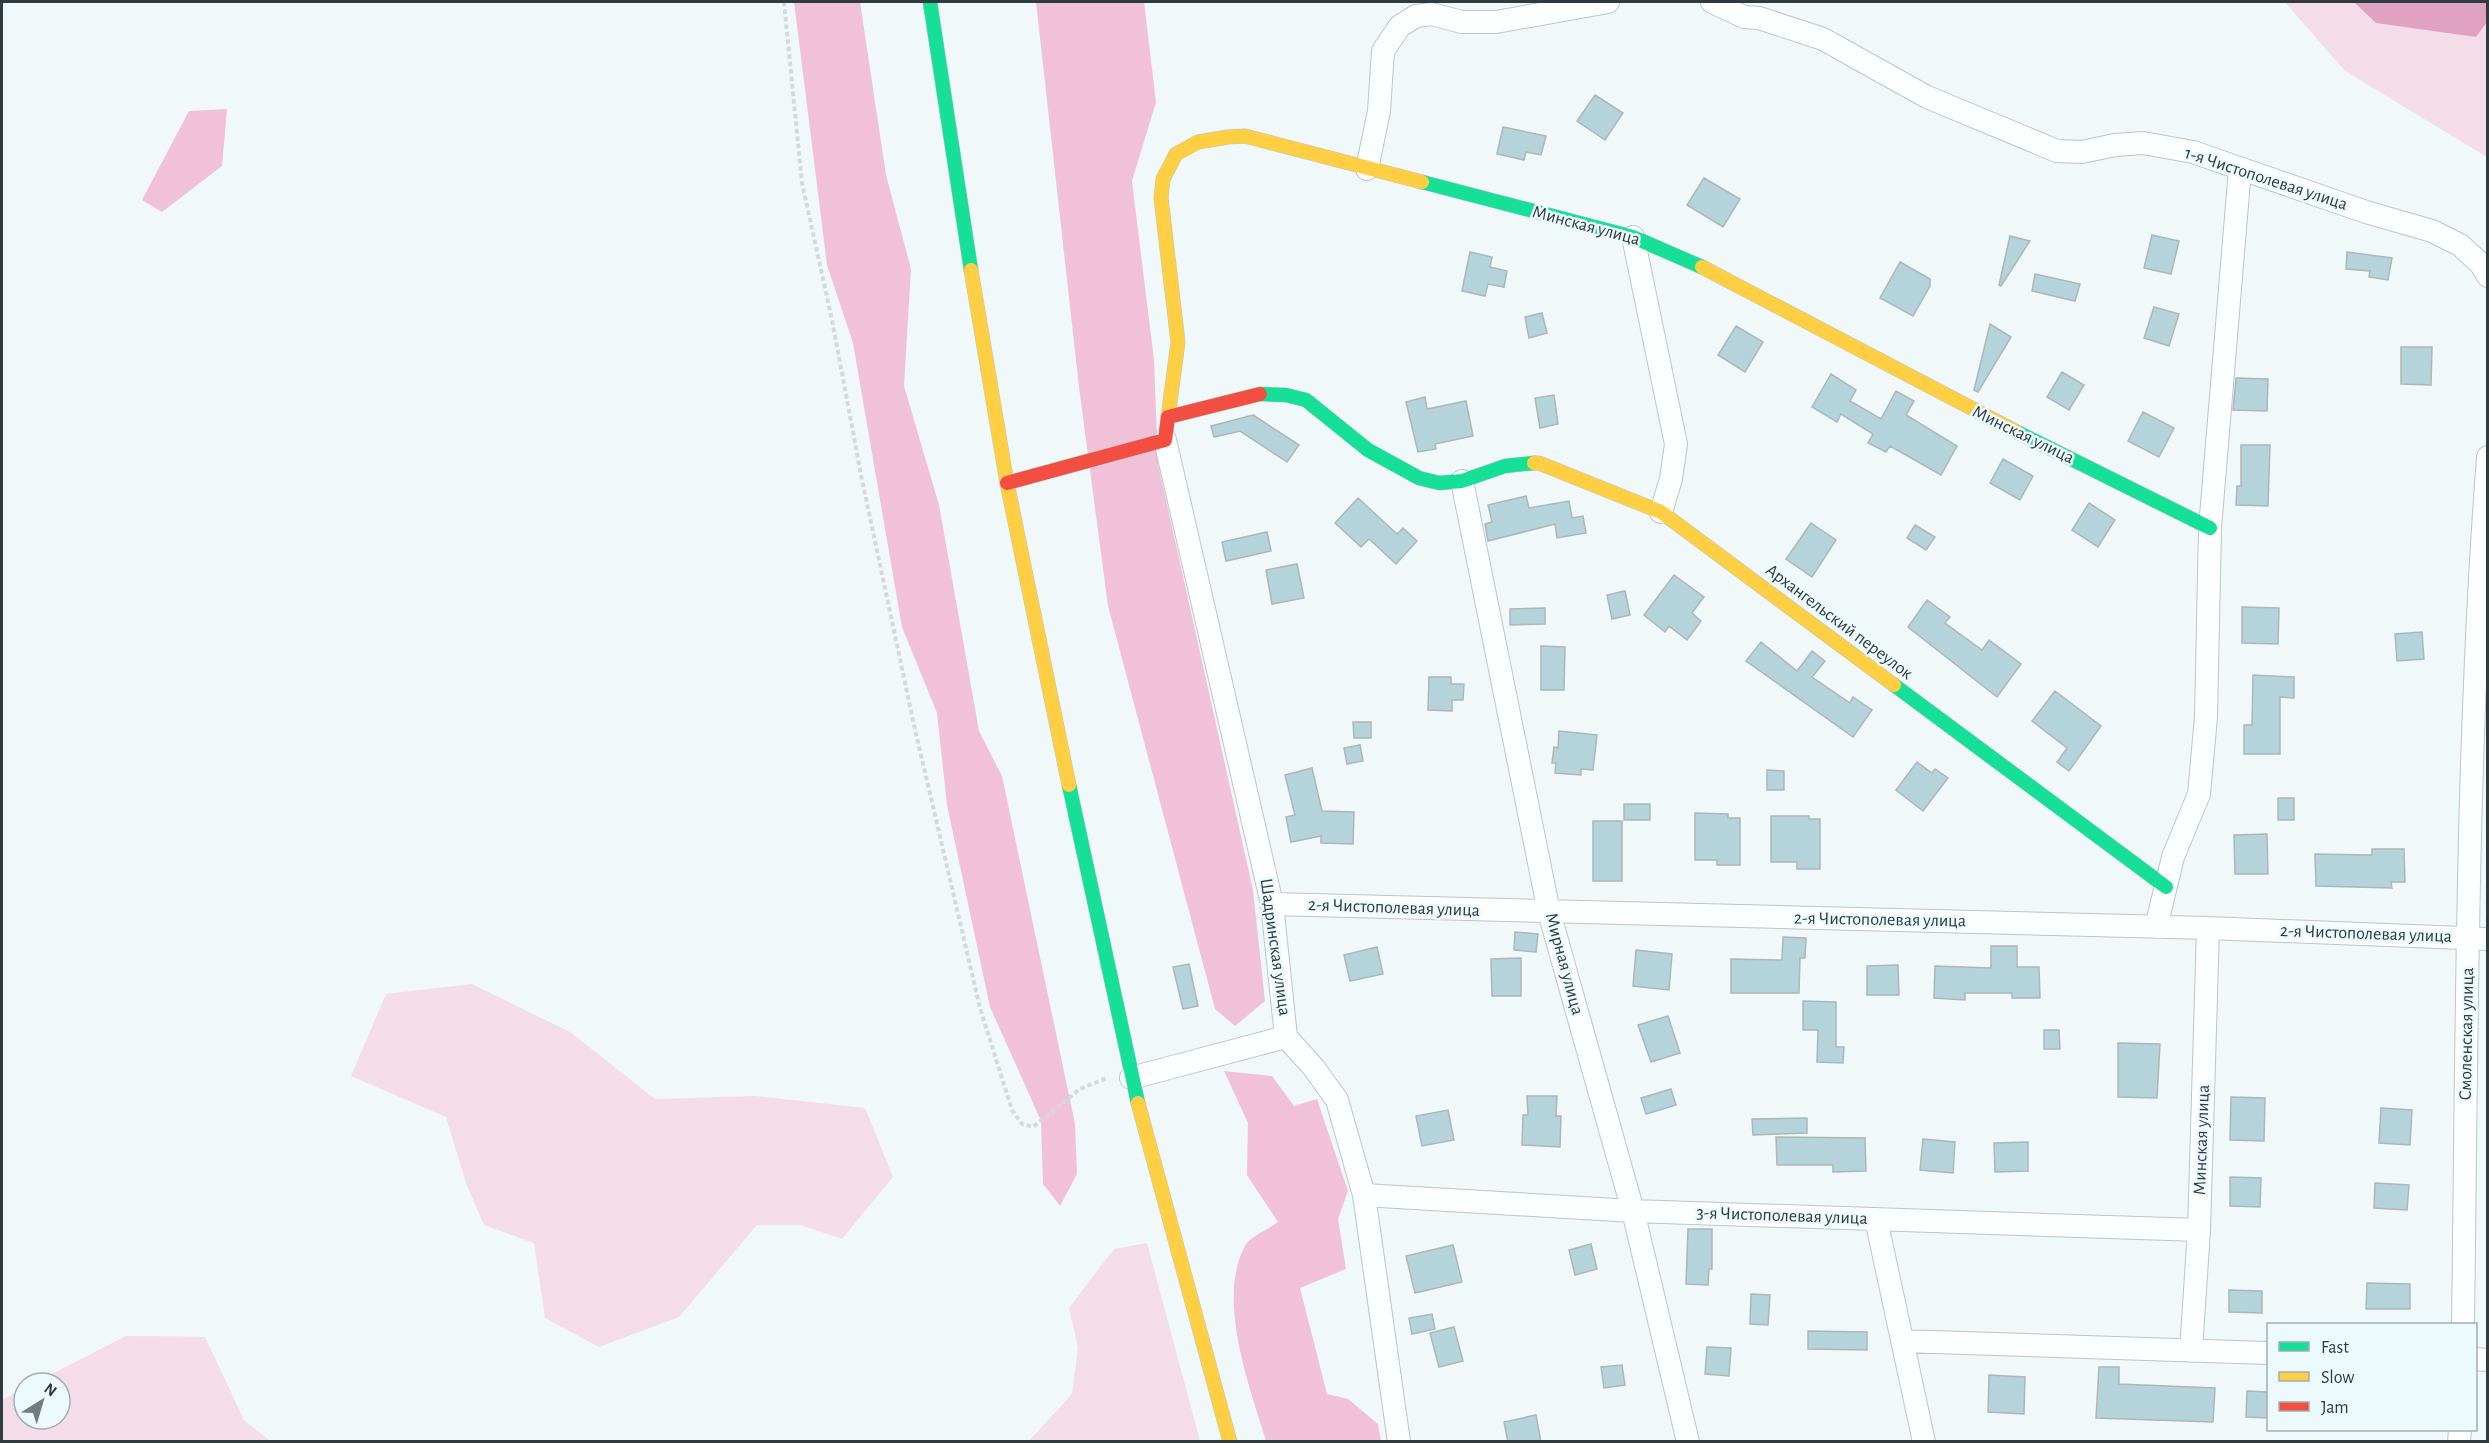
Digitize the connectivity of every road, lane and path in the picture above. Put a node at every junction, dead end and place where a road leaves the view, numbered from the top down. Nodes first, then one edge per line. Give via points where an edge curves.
1 (784, 2) edge
2 (930, 2) edge
3 (1608, 2) edge
4 (1712, 2) edge
5 (1367, 169) junction
6 (2240, 169) junction
7 (1633, 237) junction
8 (2484, 270) edge
9 (1168, 417) junction
10 (1165, 440) junction
11 (2487, 457) edge
12 (1462, 481) junction
13 (1007, 483) junction
14 (1661, 512) junction
15 (2210, 528) junction
16 (2166, 886) junction
17 (1272, 904) junction
18 (1549, 912) junction
19 (2156, 927) junction
20 (2208, 928) junction
21 (2478, 938) edge
22 (1286, 1037) junction
23 (1131, 1078) junction
24 (1364, 1195) junction
25 (1633, 1211) junction
26 (1876, 1219) junction
27 (2199, 1230) junction
28 (2463, 1323) edge
29 (1902, 1341) junction
30 (2191, 1351) junction
31 (2267, 1353) edge
32 (1230, 1442) edge
33 (1399, 1442) edge
34 (1688, 1442) edge
35 (1924, 1442) edge

1 - 23 path via 802,183 864,492 980,1008 1012,1110 1022,1124 1033,1127 1080,1089 1107,1078
2 - 13 street via 954,178
3 - 5 street via 1496,22 1462,22 1431,14 1416,16 1400,26 1383,51 1378,111
4 - 6 street, 1-я Чистополевая улица via 1744,17 1759,18 1823,39 1927,97 2057,151 2082,152 2143,143 2193,152
5 - 7 street, Минская улица
5 - 9 street, Минская улица via 1245,136 1203,138 1180,150 1162,180 1161,198 1178,342
6 - 8 street, 1-я Чистополевая улица via 2432,231 2460,245
6 - 15 street
7 - 14 street via 1676,444
7 - 15 street, Минская улица via 1695,263 1956,402
9 - 10 street, Минская улица
9 - 12 street, Архангельский переулок via 1264,393 1286,395 1306,400 1368,450 1419,478 1439,483
10 - 13 street
10 - 17 street, Шадринская улица
11 - 21 street, Смоленская улица via 2477,594
12 - 14 street, Архангельский переулок via 1505,466 1539,463
12 - 18 street, Мирная улица
13 - 23 street
14 - 16 street, Архангельский переулок
15 - 16 street via 2206,717 2199,794 2173,857
16 - 19 street
17 - 18 street, 2-я Чистополевая улица
17 - 22 street, Шадринская улица
18 - 19 street, 2-я Чистополевая улица
18 - 25 street, Мирная улица
19 - 20 street, 2-я Чистополевая улица
20 - 21 street, 2-я Чистополевая улица
20 - 27 street, Минская улица
21 - 28 street, Смоленская улица
22 - 23 street
22 - 24 street, Шадринская улица via 1337,1100
23 - 32 street
24 - 25 street, 3-я Чистополевая улица
24 - 33 street, Шадринская улица
25 - 26 street, 3-я Чистополевая улица
25 - 34 street, Мирная улица
26 - 27 street, 3-я Чистополевая улица
26 - 29 street
27 - 30 street, Минская улица
29 - 30 street
29 - 35 street
30 - 31 street

